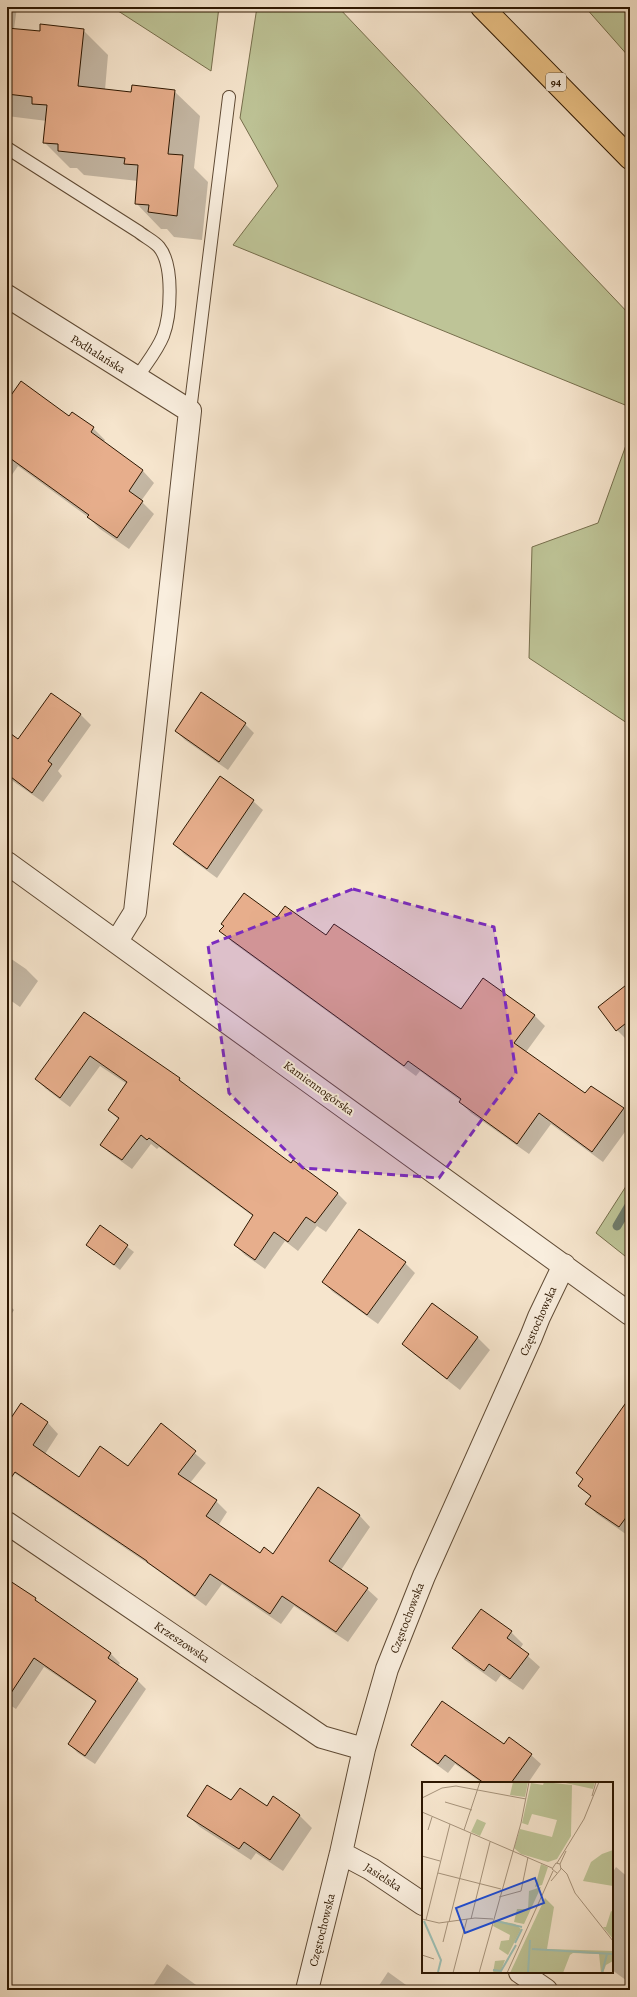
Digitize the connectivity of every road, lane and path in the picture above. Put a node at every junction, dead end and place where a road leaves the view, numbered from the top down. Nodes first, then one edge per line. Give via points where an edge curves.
1 (482, 7) edge
2 (229, 97) dead end
3 (7, 148) edge
4 (630, 158) edge
5 (7, 296) edge
6 (137, 378) junction
7 (190, 411) junction
8 (7, 863) edge
9 (117, 941) junction
10 (564, 1265) junction
11 (630, 1314) edge
12 (7, 1523) edge
13 (364, 1749) junction
14 (341, 1853) junction
15 (422, 1903) edge
16 (521, 1973) edge
17 (307, 1990) edge
18 (546, 1990) edge

1 - 4 main road, 94
2 - 7 lane
3 - 6 lane via 159,246 167,262 170,282 166,326 162,338
5 - 6 street, Podhalańska
6 - 7 street, Podhalańska
7 - 9 street via 136,912
8 - 9 street, Kamiennogórska
9 - 10 street, Kamiennogórska
10 - 11 street, Kamiennogórska
10 - 13 street, Częstochowska via 424,1576 387,1669
12 - 13 street, Krzeszowska via 322,1737
13 - 14 street, Częstochowska
14 - 15 street, Jasielska via 372,1868
14 - 17 street, Częstochowska
16 - 18 street

